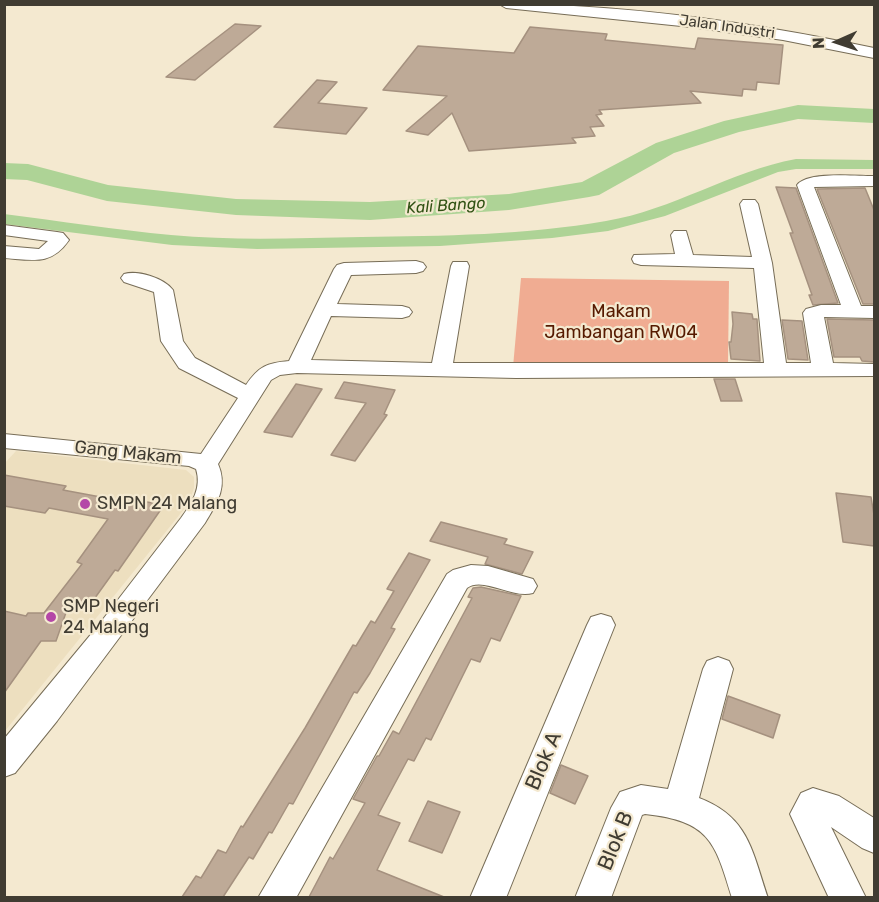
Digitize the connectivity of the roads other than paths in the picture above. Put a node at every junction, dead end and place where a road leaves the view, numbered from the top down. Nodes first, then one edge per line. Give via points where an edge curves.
1 (506, 4) edge
2 (874, 54) edge
3 (872, 185) edge
4 (749, 204) dead end
5 (4, 230) edge
6 (680, 235) dead end
7 (4, 252) edge
8 (641, 259) dead end
9 (685, 260) junction
10 (764, 263) junction
11 (416, 267) dead end
12 (460, 267) dead end
13 (131, 278) dead end
14 (324, 310) junction
15 (402, 312) dead end
16 (853, 312) junction
17 (874, 312) edge
18 (297, 366) junction
19 (776, 369) junction
20 (823, 369) junction
21 (441, 370) junction
22 (874, 370) edge
23 (249, 395) junction
24 (4, 441) edge
25 (206, 464) junction
26 (523, 586) dead end
27 (601, 625) dead end
28 (718, 669) dead end
29 (4, 763) edge
30 (680, 806) junction
31 (874, 837) edge
32 (598, 896) edge
33 (276, 897) edge
34 (488, 897) edge
35 (750, 897) edge
36 (848, 897) edge

1 - 2 street, Jalan Industri via 784,34
3 - 16 street via 805,185
4 - 10 street
5 - 7 street via 60,240 43,255
6 - 9 street
8 - 9 street
9 - 10 street
10 - 19 street
11 - 14 street via 344,269
12 - 21 street
13 - 23 street via 163,290 172,341 187,363
14 - 15 street
14 - 18 street
16 - 17 street
16 - 20 street via 813,313
18 - 21 street
18 - 23 street via 268,371
19 - 20 street
19 - 21 street
20 - 22 street
23 - 25 street
24 - 25 street, Gang Makam via 180,457
25 - 29 street, Gang Makam via 211,481 198,510 99,647
26 - 33 street via 474,574 461,575 456,580
27 - 34 street, Blok A
28 - 30 street
30 - 32 street, Blok B via 645,799 632,802
30 - 35 street, Blok B via 714,819 723,827
31 - 36 street via 827,806 813,803 807,814

